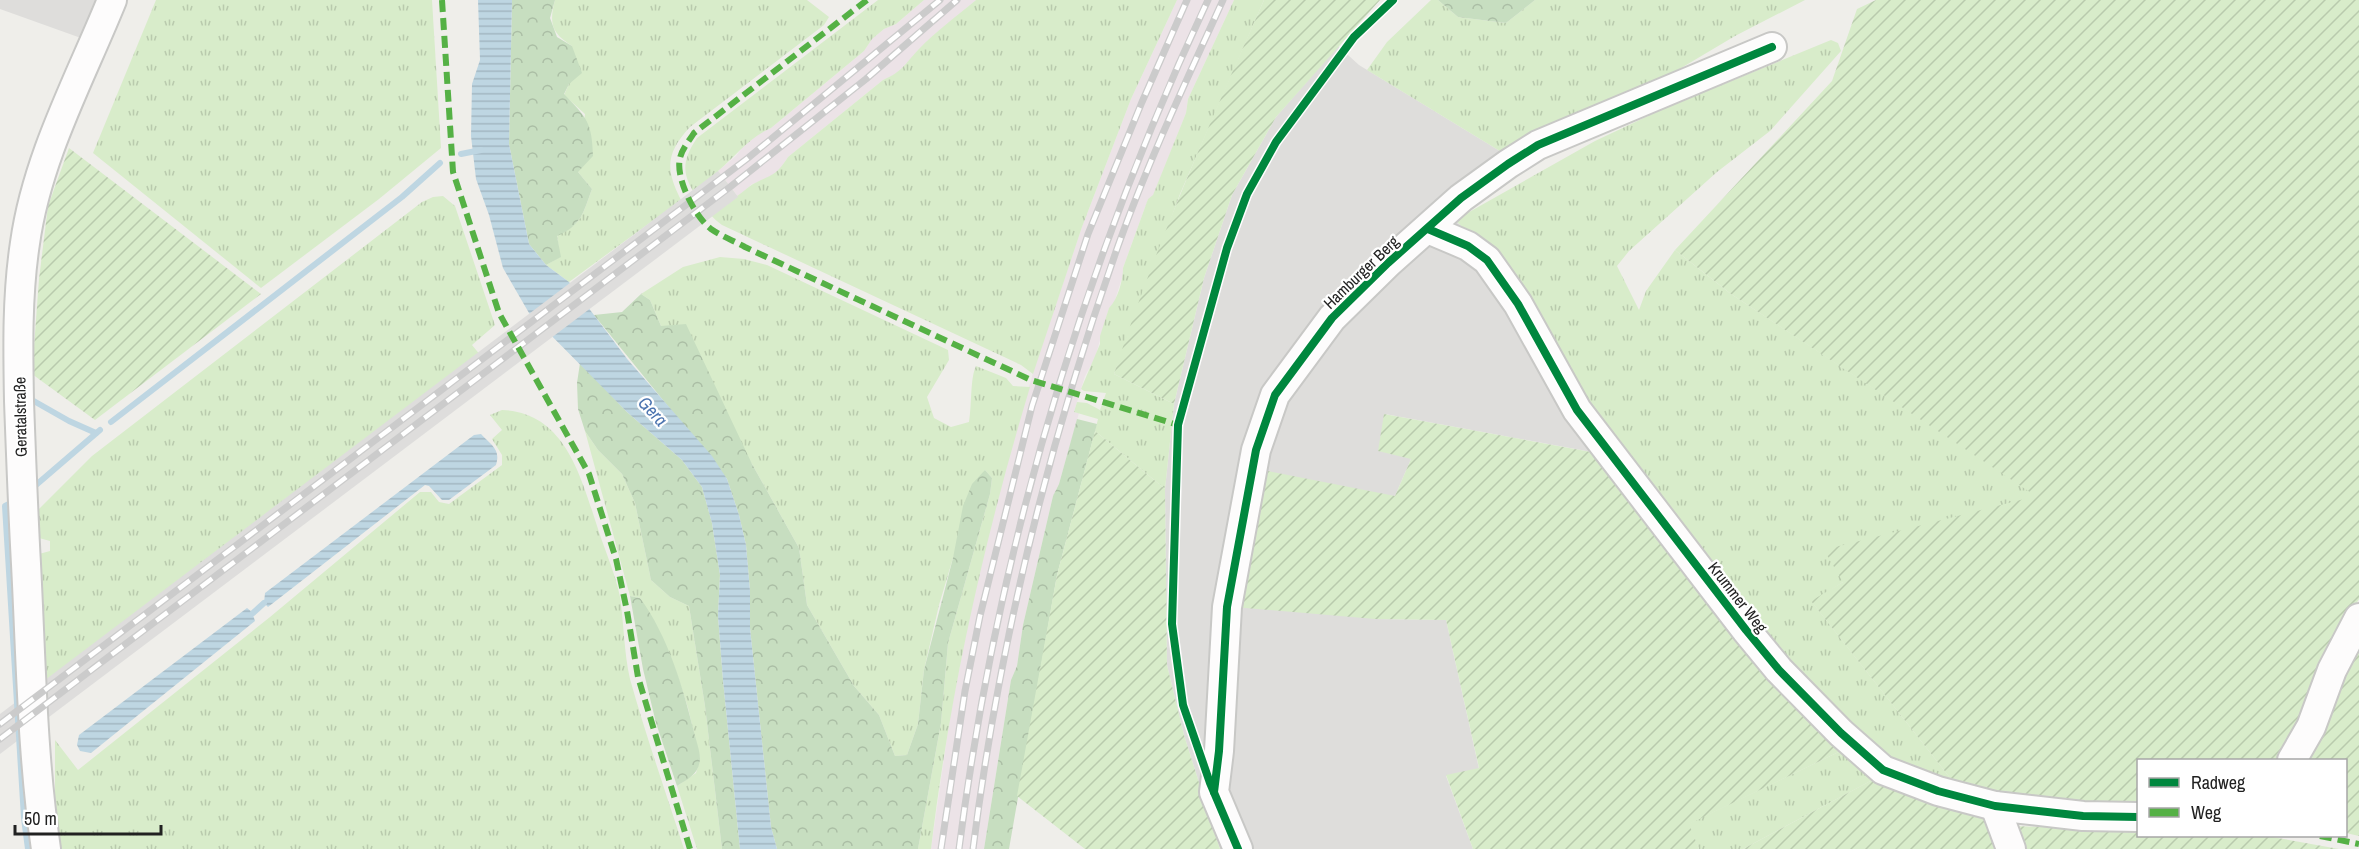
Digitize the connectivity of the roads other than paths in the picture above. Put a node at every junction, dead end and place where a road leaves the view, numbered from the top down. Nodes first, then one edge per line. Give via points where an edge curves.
1 (111, 0) edge
2 (1772, 47) dead end
3 (1428, 229) junction
4 (0, 406) edge
5 (20, 428) junction
6 (2359, 618) edge
7 (2293, 759) edge
8 (1995, 806) junction
9 (2137, 817) edge
10 (46, 849) edge
11 (1238, 849) edge
12 (2011, 849) edge

1 - 5 street, Geratalstraße via 52,142 25,242 19,318
2 - 3 street, Hamburger Berg via 1538,146 1461,198
3 - 8 street, Krummer Weg via 1468,246 1487,260 1518,304 1577,410 1779,670 1883,770 1938,791
3 - 11 street, Hamburger Berg via 1332,318 1284,380 1267,414 1254,460 1227,606 1214,792
4 - 5 street
5 - 10 street, Geratalstraße via 34,741
6 - 7 street via 2332,670 2311,727
8 - 9 street, Krummer Weg via 2083,816
8 - 12 street

